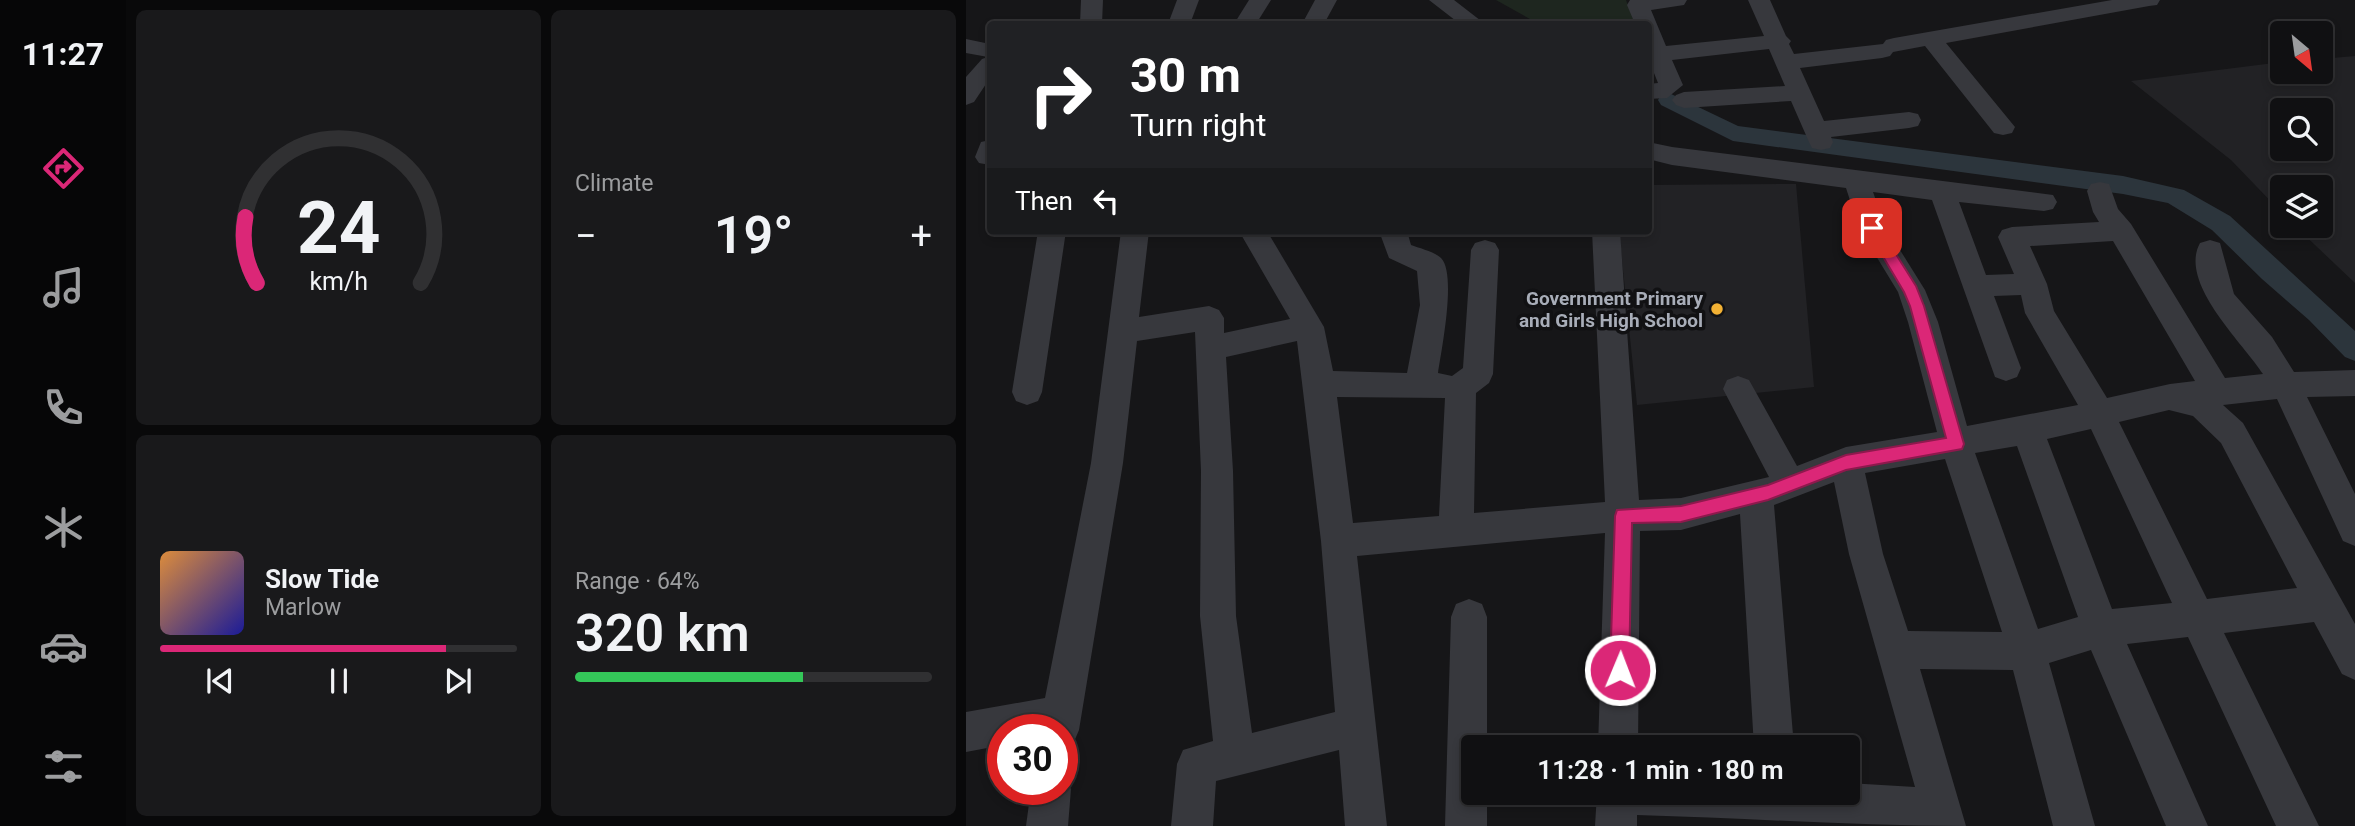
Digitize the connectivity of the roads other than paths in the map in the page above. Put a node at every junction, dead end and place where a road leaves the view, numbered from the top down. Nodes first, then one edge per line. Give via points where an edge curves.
1 (1092, 0) edge
2 (1188, 0) edge
3 (1260, 0) edge
4 (1326, 0) edge
5 (1440, 0) edge
6 (1676, 0) edge
7 (1759, 0) edge
8 (2020, 0) edge
9 (2149, 0) edge
10 (2124, 2) edge
11 (1091, 21) edge
12 (1180, 21) edge
13 (1247, 21) edge
14 (1315, 21) edge
15 (1470, 21) edge
16 (1645, 21) edge
17 (2039, 21) junction
18 (1652, 39) edge
19 (1931, 39) junction
20 (966, 46) edge
21 (987, 50) edge
22 (1784, 52) junction
23 (1659, 54) junction
24 (987, 68) edge
25 (1652, 92) edge
26 (1801, 93) junction
27 (966, 97) edge
28 (1684, 100) dead end
29 (1909, 120) dead end
30 (2003, 127) dead end
31 (1652, 151) edge
32 (1856, 181) junction
33 (2100, 191) dead end
34 (1942, 192) junction
35 (2044, 202) dead end
36 (2121, 231) junction
37 (1051, 235) edge
38 (1135, 235) edge
39 (1256, 235) edge
40 (1394, 235) edge
41 (1606, 235) edge
42 (1485, 250) dead end
43 (2210, 250) dead end
44 (2033, 284) junction
45 (1976, 286) junction
46 (1309, 327) junction
47 (1123, 331) junction
48 (1209, 348) junction
49 (2006, 368) dead end
50 (2355, 383) edge
51 (1320, 384) junction
52 (2286, 385) junction
53 (1420, 386) junction
54 (1461, 387) junction
55 (1738, 389) dead end
56 (2216, 390) junction
57 (1027, 391) dead end
58 (2170, 397) junction
59 (2099, 414) junction
60 (2027, 430) junction
61 (1956, 444) junction
62 (1846, 463) junction
63 (1790, 484) junction
64 (1756, 495) junction
65 (1623, 516) junction
66 (1456, 530) junction
67 (2355, 530) edge
68 (1338, 541) junction
69 (2324, 603) junction
70 (1469, 617) dead end
71 (2197, 618) junction
72 (2101, 629) junction
73 (1895, 650) junction
74 (2027, 651) junction
75 (2355, 661) edge
76 (1061, 714) edge
77 (1357, 726) junction
78 (987, 730) edge
79 (966, 732) edge
80 (1618, 735) edge
81 (1773, 735) edge
82 (1235, 758) junction
83 (1049, 805) edge
84 (1617, 805) edge
85 (1779, 806) edge
86 (1943, 818) edge
87 (1047, 826) edge
88 (1192, 826) edge
89 (1366, 826) edge
90 (1466, 826) edge
91 (1616, 826) edge
92 (2074, 826) edge
93 (2187, 826) edge
94 (2298, 826) edge

1 - 11 street
2 - 12 street
3 - 13 street
4 - 14 street
5 - 15 street
6 - 16 street via 1638,5
7 - 22 street
8 - 17 street
9 - 10 street
10 - 17 street
17 - 19 street
18 - 23 street
19 - 22 street via 1888,48
19 - 30 street
20 - 21 street
22 - 23 street
22 - 26 street
23 - 25 street via 1671,85 1659,93
24 - 27 street
26 - 28 street
26 - 29 street via 1819,136
31 - 32 street
32 - 34 street
32 - 61 street via 1872,228 1911,290
33 - 36 street via 2106,212
34 - 35 street
34 - 45 street
36 - 44 street via 2012,237
36 - 56 street
37 - 57 street
38 - 47 street
39 - 46 street
40 - 53 street via 1399,251 1431,264 1434,305
41 - 65 street
42 - 54 street via 1478,374
43 - 52 street via 2221,299 2261,346
44 - 45 street
44 - 59 street via 2040,313
45 - 49 street
46 - 48 street
46 - 51 street
47 - 48 street via 1209,318
47 - 76 street via 1107,463
48 - 82 street via 1217,471 1218,616
50 - 52 street
51 - 53 street
51 - 68 street
52 - 56 street
52 - 67 street
53 - 54 street
54 - 66 street
55 - 63 street
56 - 58 street
58 - 59 street
58 - 69 street via 2202,405 2232,433
59 - 60 street
59 - 71 street
60 - 61 street
60 - 72 street
61 - 62 street
61 - 74 street
62 - 63 street
62 - 73 street via 1866,554
63 - 64 street
64 - 65 street via 1681,514
64 - 81 street
65 - 66 street
65 - 80 street
66 - 68 street
68 - 77 street
69 - 71 street
69 - 75 street
70 - 90 street
71 - 72 street
71 - 94 street
72 - 74 street
72 - 93 street
73 - 74 street
73 - 86 street
74 - 92 street
77 - 82 street
77 - 89 street
78 - 79 street
82 - 88 street via 1197,764
83 - 87 street
84 - 91 street
85 - 86 street

